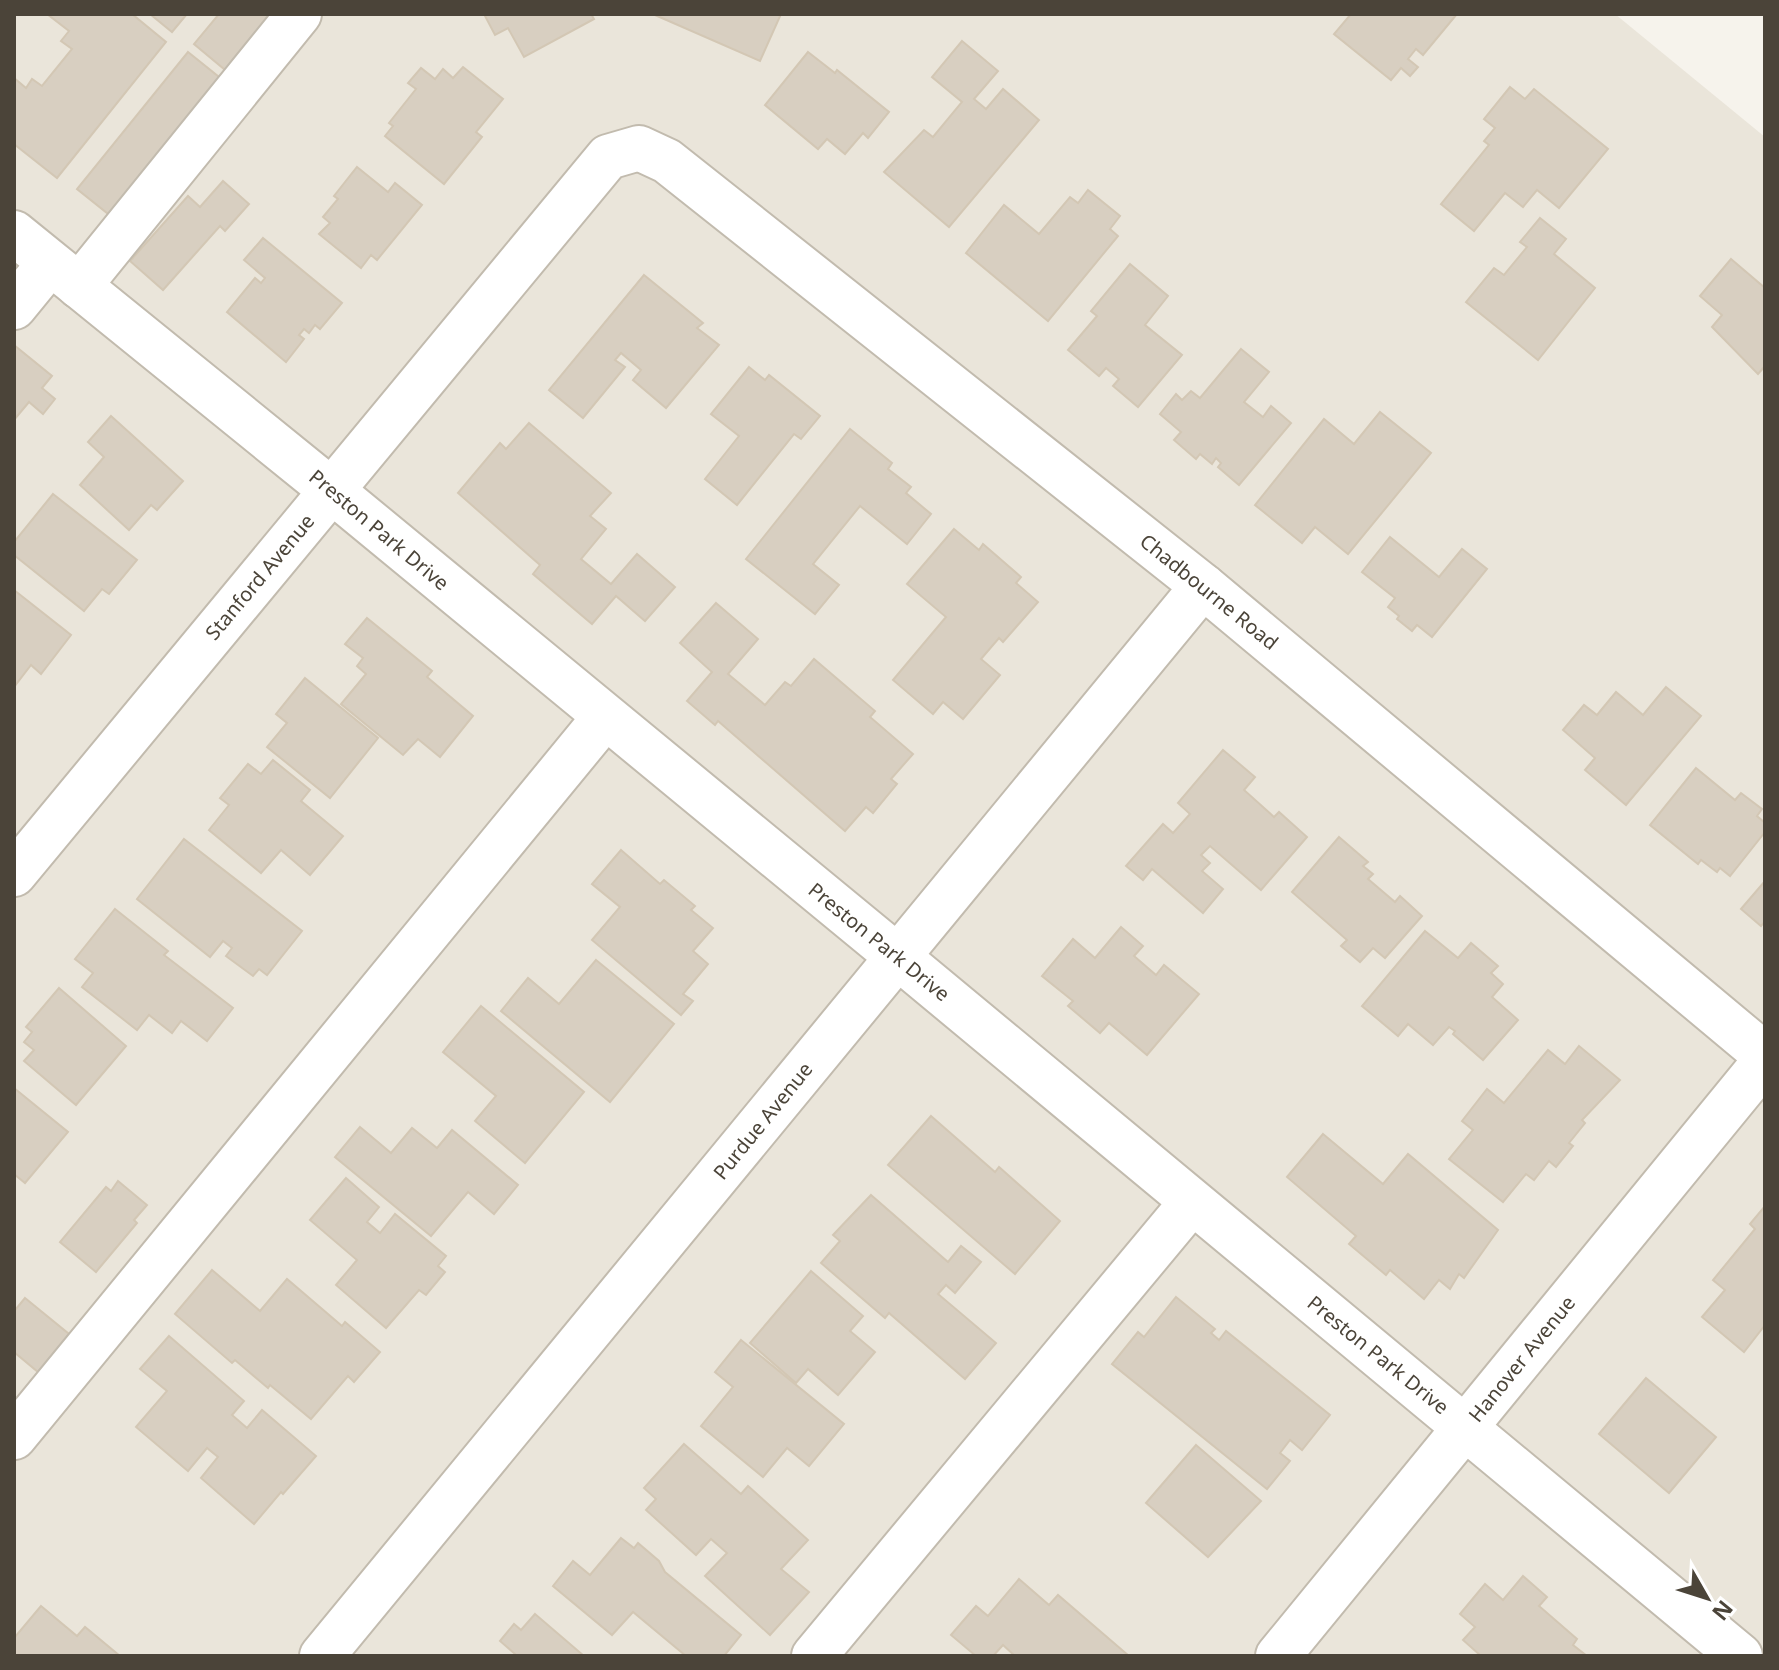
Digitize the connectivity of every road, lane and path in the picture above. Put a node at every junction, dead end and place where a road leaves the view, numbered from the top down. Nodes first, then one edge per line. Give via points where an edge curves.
1 (299, 14) edge
2 (639, 148) joint
3 (14, 233) edge
4 (65, 275) junction
5 (14, 307) edge
6 (331, 490) junction
7 (1203, 586) junction
8 (605, 717) junction
9 (14, 874) edge
10 (898, 957) junction
11 (1765, 1058) edge
12 (1192, 1202) junction
13 (1466, 1427) junction
14 (14, 1437) edge
15 (322, 1656) edge
16 (814, 1656) edge
17 (1278, 1656) edge
18 (1738, 1656) edge

1 - 4 street
2 - 6 street, Stanford Avenue via 608,157
2 - 7 street, Chadbourne Road via 667,161
3 - 4 street, Preston Park Drive
4 - 5 street
4 - 6 street, Preston Park Drive
6 - 8 street, Preston Park Drive
6 - 9 street, Stanford Avenue
7 - 10 street, Purdue Avenue
7 - 11 street, Chadbourne Road
8 - 10 street, Preston Park Drive
8 - 14 street
10 - 12 street, Preston Park Drive
10 - 15 street, Purdue Avenue
11 - 13 street, Hanover Avenue
12 - 13 street, Preston Park Drive
12 - 16 street
13 - 17 street, Hanover Avenue
13 - 18 street, Preston Park Drive

